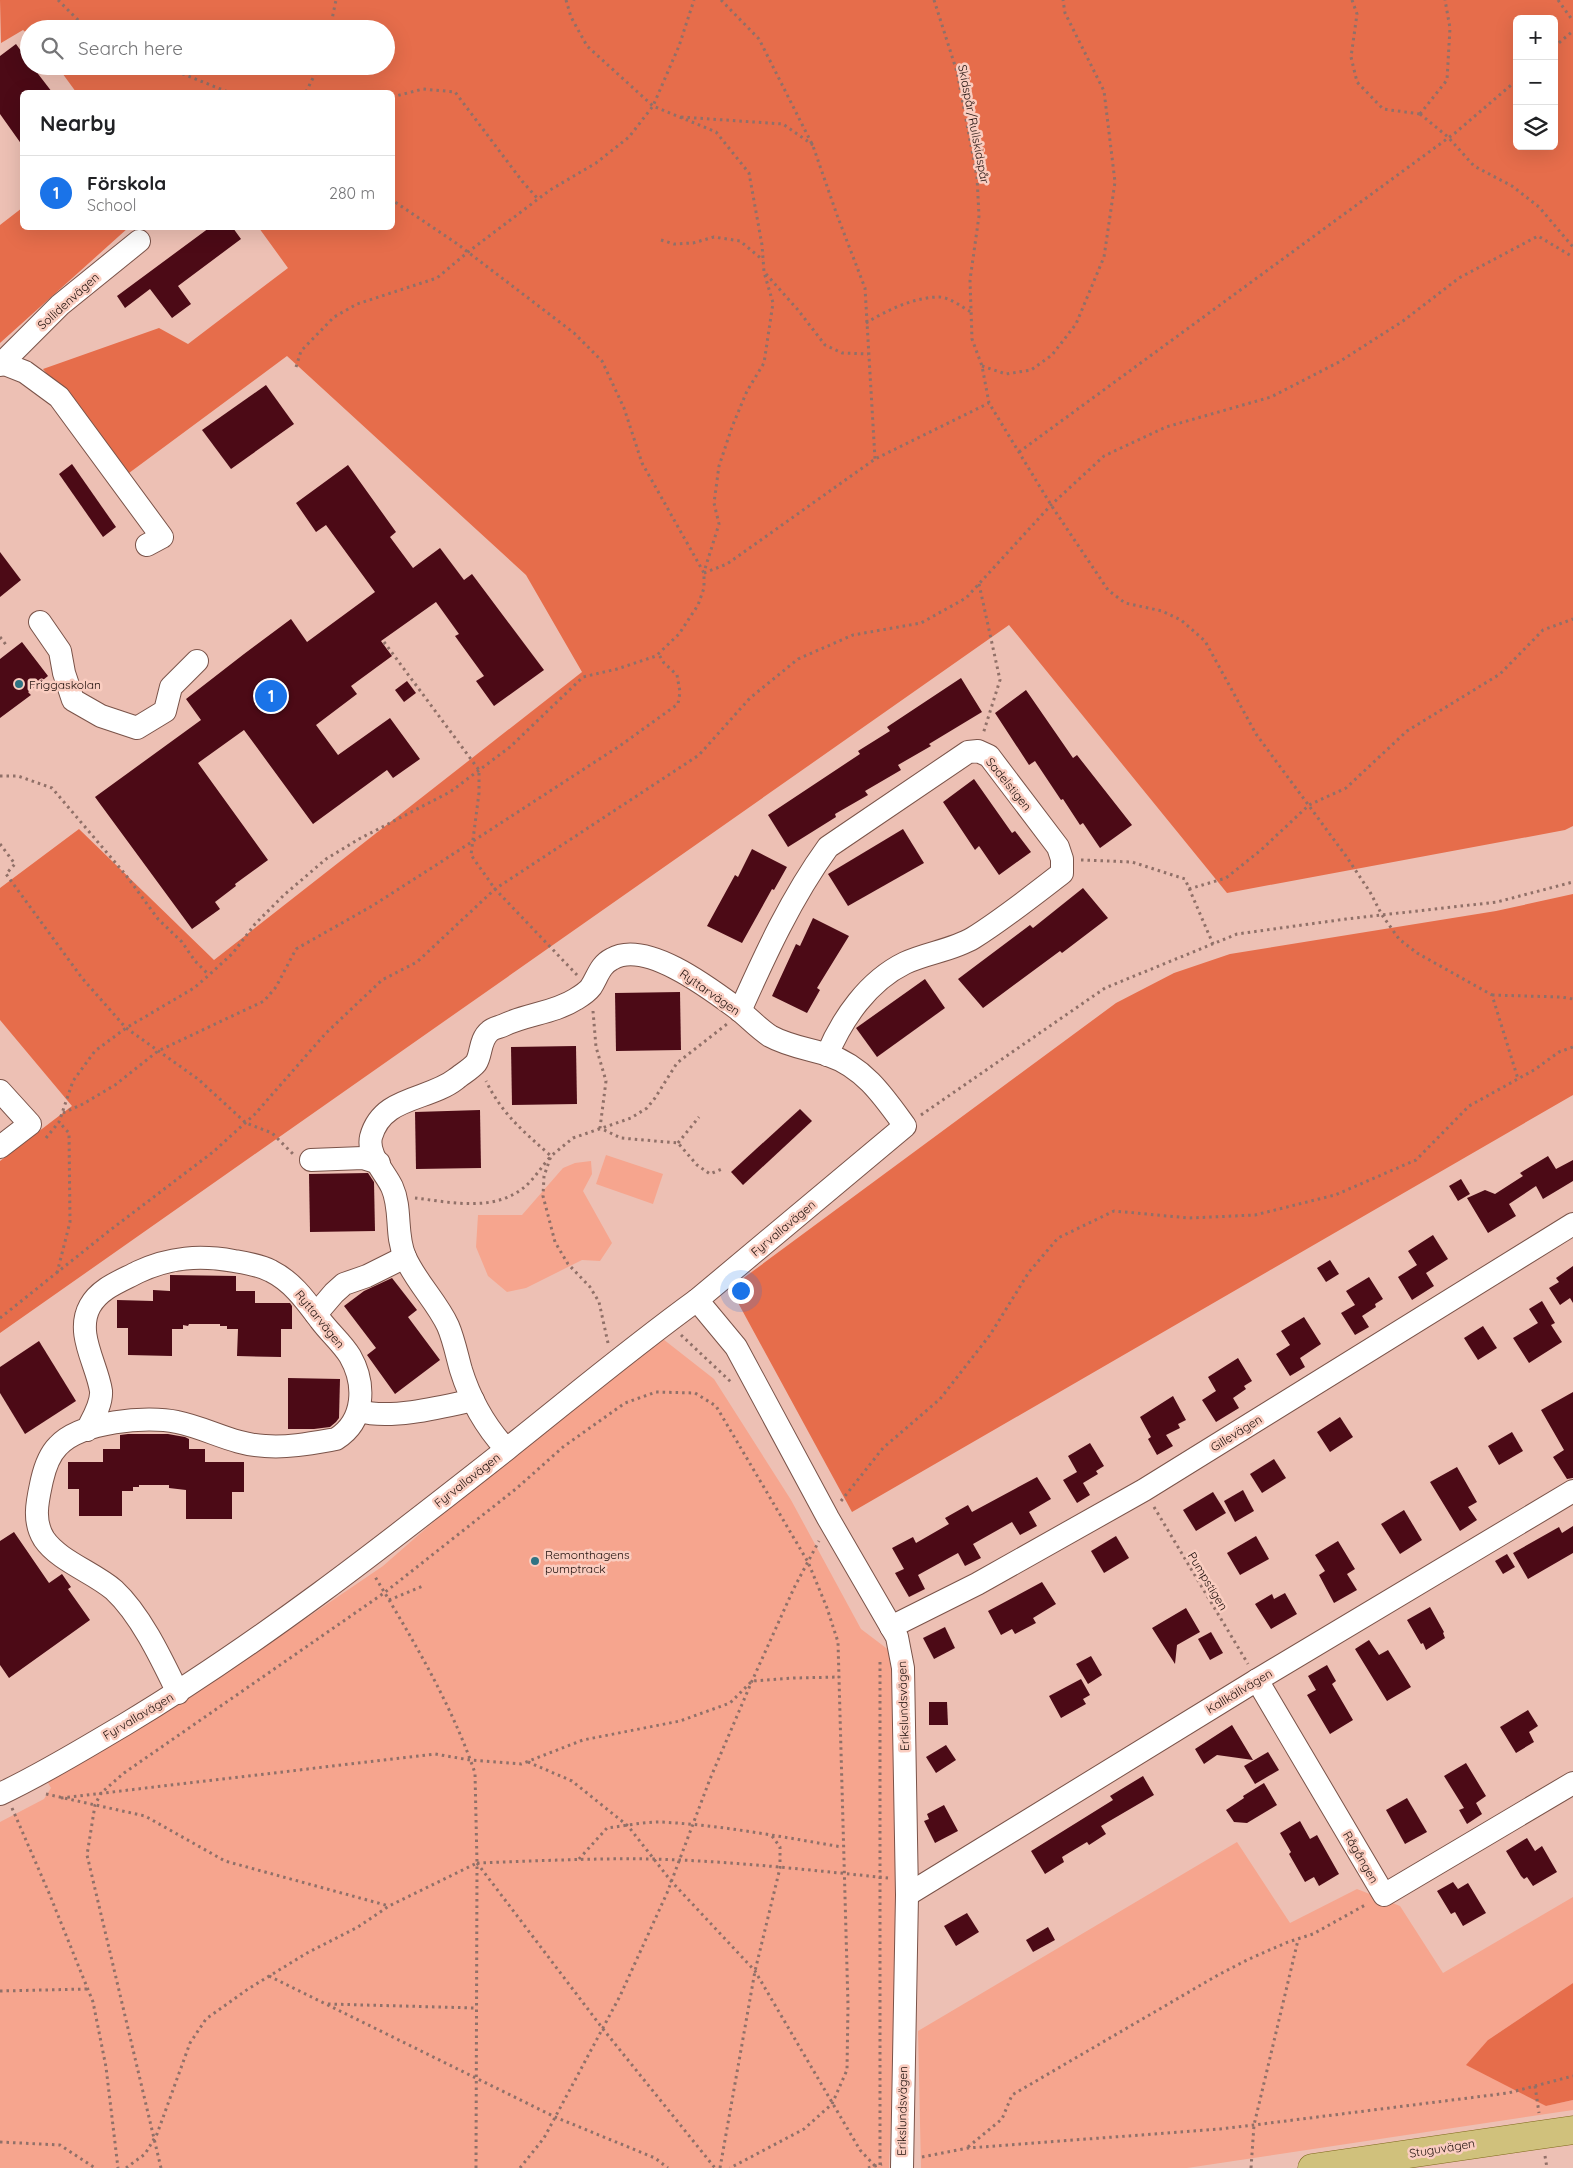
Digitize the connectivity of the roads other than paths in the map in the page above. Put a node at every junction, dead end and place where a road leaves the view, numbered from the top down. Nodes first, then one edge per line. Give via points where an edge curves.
1 (139, 241) dead end
2 (1, 364) edge
3 (147, 545) dead end
4 (40, 622) dead end
5 (197, 661) dead end
6 (740, 1011) junction
7 (827, 1055) junction
8 (0, 1091) edge
9 (905, 1126) joint
10 (0, 1147) edge
11 (311, 1160) road end
12 (378, 1163) junction
13 (1573, 1224) edge
14 (405, 1257) junction
15 (697, 1300) junction
16 (316, 1314) junction
17 (473, 1400) junction
18 (360, 1411) junction
19 (87, 1430) junction
20 (506, 1449) junction
21 (1573, 1491) edge
22 (892, 1627) junction
23 (1257, 1680) junction
24 (178, 1692) junction
25 (1573, 1783) edge
26 (2, 1790) edge
27 (907, 1888) junction
28 (1573, 2130) edge
29 (885, 2166) edge
30 (1312, 2168) edge

1 - 2 street, Sollidenvägen via 60,306
2 - 3 street via 25,372 59,398 162,537
4 - 5 street via 60,651 73,700 101,716 137,728 165,711 171,687
6 - 7 street, Ryttarvägen via 756,1027 776,1039
6 - 7 street, Sadelstigen via 769,947 828,847 968,752 989,756 1058,847 1062,873 971,939 904,964 880,981 852,1009 836,1032
6 - 12 street, Ryttarvägen via 682,971 656,959 631,954 613,958 600,969 590,988 575,1000 558,1008 518,1018 490,1031 480,1045 477,1062 452,1082 392,1107 383,1115 371,1137 370,1149
7 - 9 street, Ryttarvägen via 861,1072
8 - 10 street via 30,1124
9 - 15 street, Fyrvallavägen
11 - 12 street via 363,1158
12 - 14 street via 393,1188 398,1205 400,1240
13 - 22 street, Gillevägen via 1144,1490 977,1584
14 - 16 street via 344,1284
14 - 17 street via 448,1326
15 - 20 street, Fyrvallavägen
15 - 22 street, Erikslundsvägen via 736,1347 827,1516
16 - 18 street, Ryttarvägen via 349,1354 356,1368
16 - 19 street, Ryttarvägen via 287,1280 269,1270 217,1258 167,1260 113,1284 97,1296 85,1321 101,1391 100,1402
17 - 18 street via 420,1411 370,1414
17 - 20 street
18 - 19 street via 346,1433 336,1439 274,1446 246,1443 176,1421 156,1419 136,1419
19 - 24 street via 69,1437 50,1457 37,1505 38,1522 44,1538 57,1552 90,1572 128,1605
20 - 24 street, Fyrvallavägen via 318,1595
21 - 23 street, Kallkällvägen
22 - 27 street, Erikslundsvägen via 903,1668
23 - 25 street, Rågången via 1384,1896
23 - 27 street, Kallkällvägen
24 - 26 street, Fyrvallavägen via 36,1778
27 - 29 street, Erikslundsvägen
28 - 30 main road, Stuguvägen

